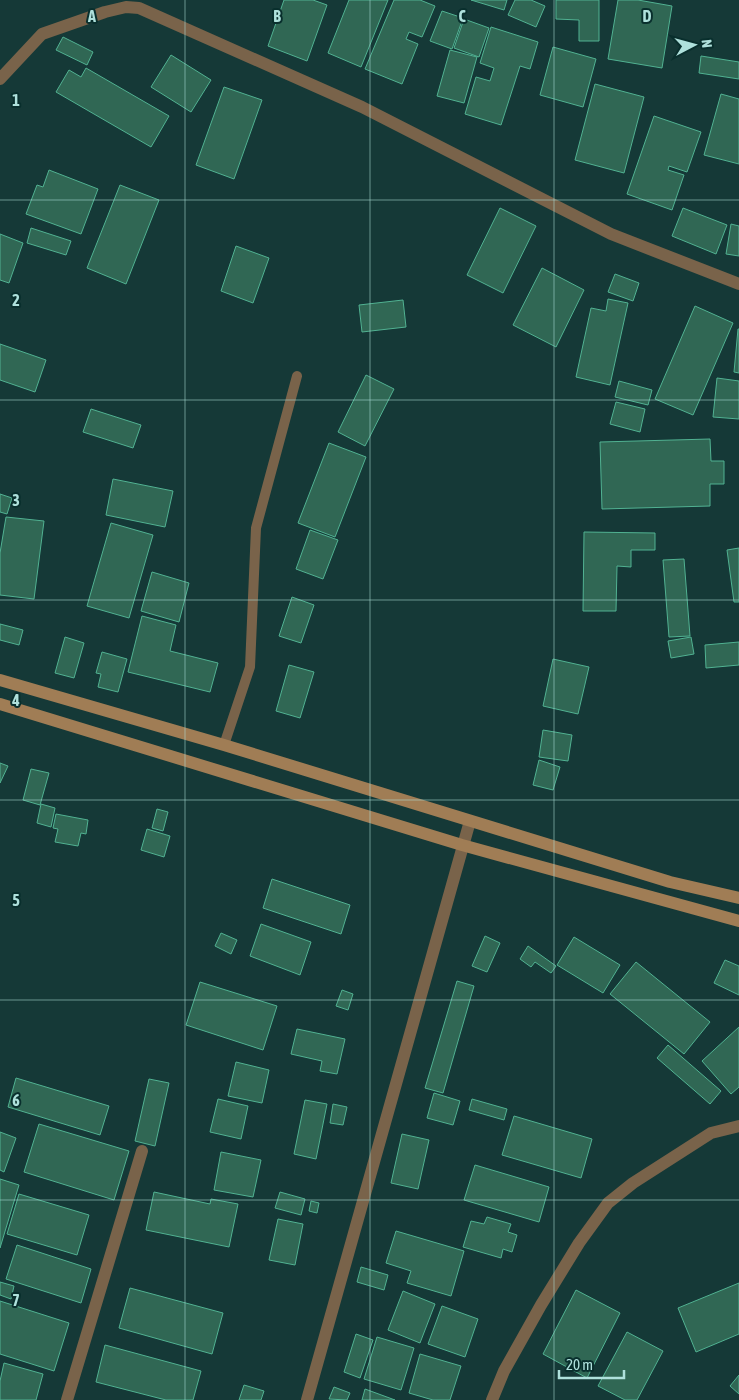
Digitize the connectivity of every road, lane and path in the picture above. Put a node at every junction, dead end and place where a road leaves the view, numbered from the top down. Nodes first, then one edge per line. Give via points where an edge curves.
1 (0, 79) edge
2 (739, 284) edge
3 (297, 376) dead end
4 (0, 680) edge
5 (0, 704) edge
6 (224, 745) junction
7 (470, 821) junction
8 (462, 845) junction
9 (739, 898) edge
10 (739, 921) edge
11 (739, 1126) edge
12 (142, 1151) dead end
13 (67, 1400) edge
14 (307, 1400) edge
15 (492, 1400) edge

1 - 2 street via 42,34 112,10 139,8 362,107 611,234
3 - 6 lane via 256,528 250,667
4 - 6 main road
5 - 8 main road
6 - 7 main road
7 - 8 street
7 - 9 main road via 670,882
8 - 10 main road
8 - 14 street
11 - 15 street via 711,1134 633,1183 608,1203 579,1242 541,1305 504,1371
12 - 13 street

